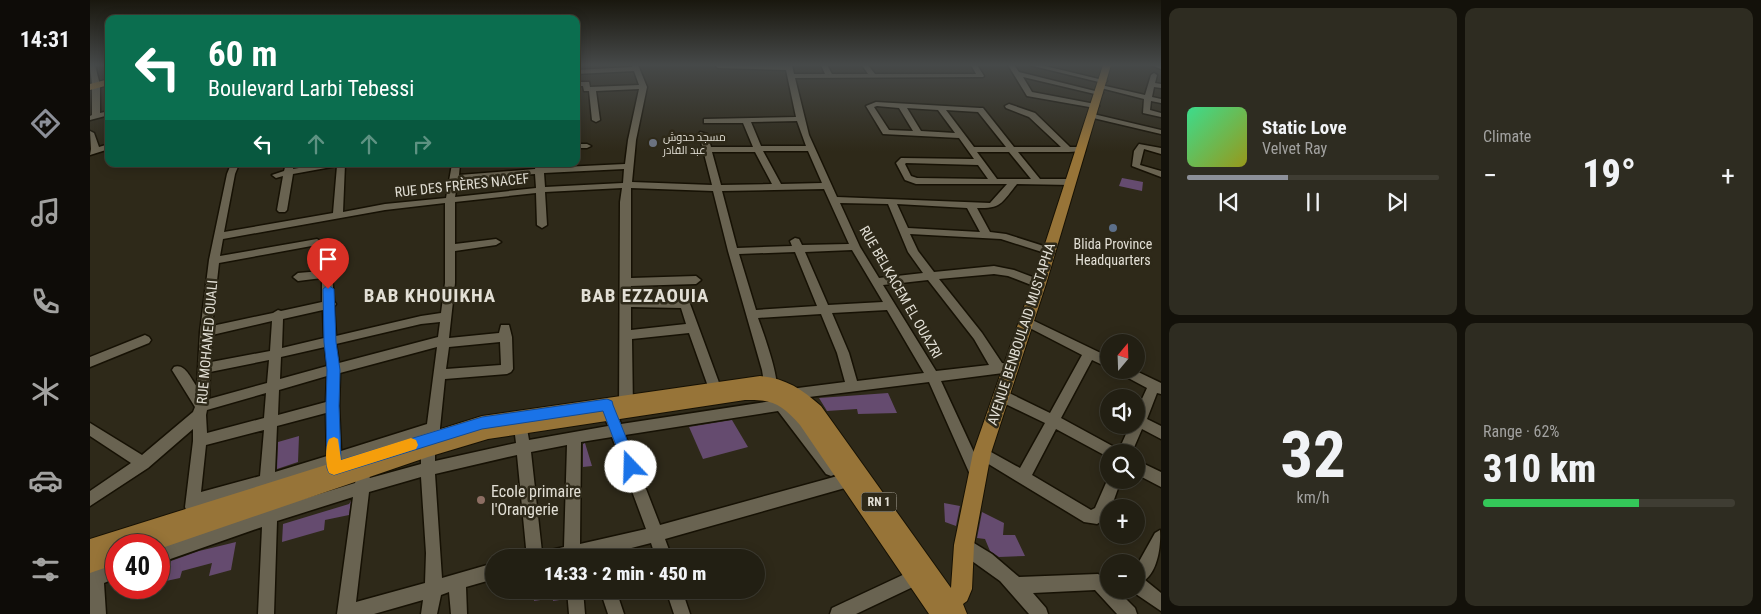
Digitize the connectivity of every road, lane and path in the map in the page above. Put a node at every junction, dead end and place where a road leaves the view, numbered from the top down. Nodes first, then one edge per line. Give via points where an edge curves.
1 (593, 94) edge
2 (642, 94) edge
3 (795, 94) edge
4 (1030, 94) edge
5 (1099, 94) edge
6 (1129, 94) edge
7 (1149, 94) edge
8 (1148, 98) junction
9 (1161, 101) edge
10 (93, 104) edge
11 (902, 106) junction
12 (1009, 106) dead end
13 (940, 107) junction
14 (1094, 110) junction
15 (1146, 111) junction
16 (1161, 115) edge
17 (93, 117) edge
18 (800, 119) junction
19 (596, 120) dead end
20 (746, 120) junction
21 (707, 121) dead end
22 (1143, 128) junction
23 (1161, 132) edge
24 (90, 133) edge
25 (703, 134) dead end
26 (919, 134) junction
27 (961, 136) junction
28 (580, 146) edge
29 (587, 146) dead end
30 (105, 147) edge
31 (1146, 147) junction
32 (810, 148) junction
33 (758, 149) junction
34 (708, 150) junction
35 (972, 150) junction
36 (1013, 150) junction
37 (1075, 150) junction
38 (93, 151) edge
39 (1161, 151) edge
40 (980, 162) junction
41 (628, 166) junction
42 (234, 167) edge
43 (340, 167) edge
44 (456, 167) edge
45 (539, 167) edge
46 (580, 167) edge
47 (290, 168) edge
48 (1161, 174) edge
49 (276, 175) dead end
50 (454, 178) junction
51 (994, 181) junction
52 (1015, 181) junction
53 (1037, 181) junction
54 (1071, 182) junction
55 (627, 185) junction
56 (829, 186) junction
57 (717, 188) junction
58 (778, 188) junction
59 (540, 190) junction
60 (450, 199) junction
61 (834, 200) junction
62 (892, 201) junction
63 (971, 206) junction
64 (282, 210) dead end
65 (338, 214) junction
66 (542, 225) dead end
67 (904, 231) junction
68 (987, 235) junction
69 (220, 236) junction
70 (317, 242) dead end
71 (496, 242) dead end
72 (797, 245) junction
73 (855, 247) junction
74 (450, 248) junction
75 (733, 251) junction
76 (1049, 251) junction
77 (214, 260) junction
78 (326, 260) dead end
79 (327, 274) junction
80 (930, 276) junction
81 (298, 277) dead end
82 (696, 280) dead end
83 (626, 282) junction
84 (875, 282) junction
85 (1039, 284) junction
86 (330, 304) junction
87 (626, 304) junction
88 (890, 306) junction
89 (826, 311) junction
90 (278, 314) junction
91 (752, 314) junction
92 (446, 317) junction
93 (1026, 321) junction
94 (693, 328) junction
95 (206, 332) junction
96 (626, 335) junction
97 (145, 340) dead end
98 (330, 342) junction
99 (442, 342) junction
100 (1090, 353) junction
101 (276, 354) junction
102 (1100, 358) edge
103 (90, 362) edge
104 (1005, 367) junction
105 (205, 368) junction
106 (178, 370) dead end
107 (334, 370) junction
108 (438, 375) junction
109 (933, 377) junction
110 (1140, 379) edge
111 (274, 386) junction
112 (852, 386) junction
113 (715, 388) junction
114 (1157, 388) edge
115 (781, 395) junction
116 (1002, 396) junction
117 (332, 406) junction
118 (201, 410) junction
119 (1145, 410) edge
120 (617, 413) junction
121 (1052, 420) junction
122 (271, 422) junction
123 (1145, 424) edge
124 (521, 427) junction
125 (1161, 432) edge
126 (92, 433) edge
127 (574, 438) junction
128 (432, 440) junction
129 (200, 441) junction
130 (1100, 446) edge
131 (524, 447) junction
132 (982, 453) junction
133 (143, 463) junction
134 (334, 464) junction
135 (427, 469) junction
136 (1145, 471) edge
137 (977, 474) junction
138 (1023, 477) junction
139 (363, 479) junction
140 (850, 479) junction
141 (1161, 480) edge
142 (1110, 489) edge
143 (269, 497) junction
144 (90, 498) edge
145 (192, 508) junction
146 (170, 534) edge
147 (656, 534) junction
148 (1160, 538) edge
149 (964, 545) junction
150 (170, 549) edge
151 (535, 549) edge
152 (571, 549) edge
153 (609, 549) edge
154 (661, 549) edge
155 (105, 560) edge
156 (92, 566) edge
157 (105, 568) edge
158 (1145, 569) edge
159 (485, 574) edge
160 (909, 580) junction
161 (457, 582) junction
162 (1100, 584) edge
163 (1018, 585) junction
164 (434, 588) junction
165 (1145, 591) edge
166 (576, 599) edge
167 (611, 599) edge
168 (677, 599) edge
169 (1116, 599) edge
170 (1161, 603) edge
171 (941, 611) edge
172 (98, 614) edge
173 (266, 614) edge
174 (346, 614) edge
175 (429, 614) edge
176 (459, 614) edge
177 (577, 614) edge
178 (616, 614) edge
179 (682, 614) edge
180 (838, 614) edge
181 (1040, 614) edge
182 (1129, 614) edge

1 - 19 street
2 - 41 street
3 - 18 street, RUE BELKACEM EL OUAZRI
4 - 14 street
5 - 14 main road, AVENUE BENBOULAID MUSTAPHA
6 - 8 street
7 - 8 street
8 - 9 street
8 - 15 street
10 - 17 street
11 - 13 street
11 - 26 street
11 - 26 street via 873,104 870,107 884,131
12 - 37 street via 1032,114
13 - 27 street
13 - 36 street via 982,111
14 - 22 street
14 - 37 main road, AVENUE BENBOULAID MUSTAPHA
15 - 16 street
15 - 22 street
18 - 20 street
18 - 32 street, RUE BELKACEM EL OUAZRI
20 - 21 street
20 - 33 street
22 - 23 street
22 - 31 street via 1148,131
24 - 38 street
25 - 34 street
26 - 27 street
27 - 35 street
28 - 29 street
30 - 38 street
31 - 39 street
31 - 48 street via 1142,146 1138,151 1136,166
32 - 33 street
32 - 56 street, RUE BELKACEM EL OUAZRI
33 - 34 street
33 - 58 street
34 - 57 street
35 - 36 street
35 - 40 street
36 - 37 street
36 - 53 street
37 - 54 main road, AVENUE BENBOULAID MUSTAPHA
40 - 51 street
40 - 51 street via 904,160 900,163 908,178 914,180
41 - 46 street
41 - 55 street
42 - 69 street, RUE MOHAMED OUALI
43 - 65 street
44 - 50 street
45 - 50 street
45 - 59 street
47 - 49 street
47 - 64 street
50 - 60 street
51 - 52 street
52 - 53 street
52 - 63 street via 994,204
53 - 54 street
54 - 76 main road, AVENUE BENBOULAID MUSTAPHA
55 - 57 street, RUE DES FRÈRES NACEF
55 - 59 street, RUE DES FRÈRES NACEF
55 - 83 street
56 - 58 street, RUE DES FRÈRES NACEF
56 - 61 street, RUE BELKACEM EL OUAZRI
57 - 58 street, RUE DES FRÈRES NACEF
57 - 75 street
59 - 60 street, RUE DES FRÈRES NACEF
59 - 66 street
60 - 65 street, RUE DES FRÈRES NACEF
60 - 74 street
61 - 62 street
61 - 73 street, RUE BELKACEM EL OUAZRI
62 - 63 street
62 - 67 street
63 - 68 street
65 - 69 street, RUE DES FRÈRES NACEF
67 - 68 street
67 - 80 street via 913,252
68 - 76 street via 1012,238
69 - 77 street, RUE MOHAMED OUALI
70 - 77 street
71 - 74 street
72 - 73 street
72 - 75 street
72 - 89 street
73 - 84 street, RUE BELKACEM EL OUAZRI
74 - 92 street
75 - 91 street
76 - 85 main road, AVENUE BENBOULAID MUSTAPHA
77 - 95 street, RUE MOHAMED OUALI
78 - 79 street
79 - 81 street
79 - 86 street
80 - 84 street
80 - 85 street via 994,270
80 - 104 street
82 - 83 street
83 - 87 street
84 - 88 street, RUE BELKACEM EL OUAZRI
85 - 93 main road, AVENUE BENBOULAID MUSTAPHA
86 - 90 street
86 - 98 street
87 - 94 street via 685,304
87 - 96 street
88 - 89 street
88 - 109 street, RUE BELKACEM EL OUAZRI
89 - 91 street
89 - 112 street
90 - 95 street
90 - 101 street
91 - 115 street
92 - 98 street
92 - 99 street
93 - 100 street
93 - 104 main road, AVENUE BENBOULAID MUSTAPHA
94 - 96 street
94 - 113 street
95 - 105 street, RUE MOHAMED OUALI
96 - 120 street
97 - 103 street
98 - 101 street
98 - 107 street
99 - 107 street
99 - 108 street
99 - 108 street via 506,332 507,369
100 - 102 street
100 - 121 street
101 - 105 street
101 - 111 street
104 - 109 street
104 - 116 main road, AVENUE BENBOULAID MUSTAPHA
105 - 118 street, RUE MOHAMED OUALI
106 - 118 street
107 - 111 street
107 - 117 street
108 - 128 street
109 - 112 street
109 - 137 street, RUE BELKACEM EL OUAZRI
110 - 114 street
111 - 118 street
111 - 122 street
112 - 115 street
113 - 115 main road via 758,382
113 - 120 main road
114 - 119 street
115 - 120 main road via 745,394
115 - 140 main road, RN 1 via 806,420
116 - 121 street
116 - 132 main road, AVENUE BENBOULAID MUSTAPHA
117 - 122 street
117 - 134 street
118 - 129 street
118 - 133 street, RUE MOHAMED OUALI
120 - 124 main road
120 - 127 street
120 - 128 main road via 482,423
120 - 147 street
121 - 130 street
121 - 138 street
122 - 129 street
122 - 143 street
123 - 125 street
124 - 128 main road
124 - 131 street
126 - 133 street
127 - 131 street
127 - 152 street
128 - 134 main road
128 - 135 street
128 - 139 main road
129 - 145 street
131 - 135 street
131 - 151 street
132 - 137 main road, AVENUE BENBOULAID MUSTAPHA
132 - 138 street
133 - 144 street, RUE MOHAMED OUALI
134 - 143 main road
135 - 139 street
135 - 164 street
136 - 141 street
137 - 149 main road, AVENUE BENBOULAID MUSTAPHA
138 - 142 street via 1089,517 1097,517 1101,513
139 - 143 main road
139 - 174 street
140 - 147 street
140 - 160 street
140 - 171 main road, RN 1
143 - 145 main road
143 - 146 main road
143 - 150 street
143 - 173 street
145 - 156 main road
147 - 153 street
147 - 154 street
148 - 158 street
149 - 163 street
149 - 171 main road, AVENUE BENBOULAID MUSTAPHA via 962,589
155 - 156 main road
156 - 157 street
156 - 172 street
159 - 161 street
160 - 171 street
160 - 180 street
161 - 164 street
161 - 176 street
162 - 163 street
163 - 181 street
164 - 174 street
164 - 175 street
165 - 170 street
166 - 177 street
167 - 178 street
168 - 179 street
169 - 182 street

